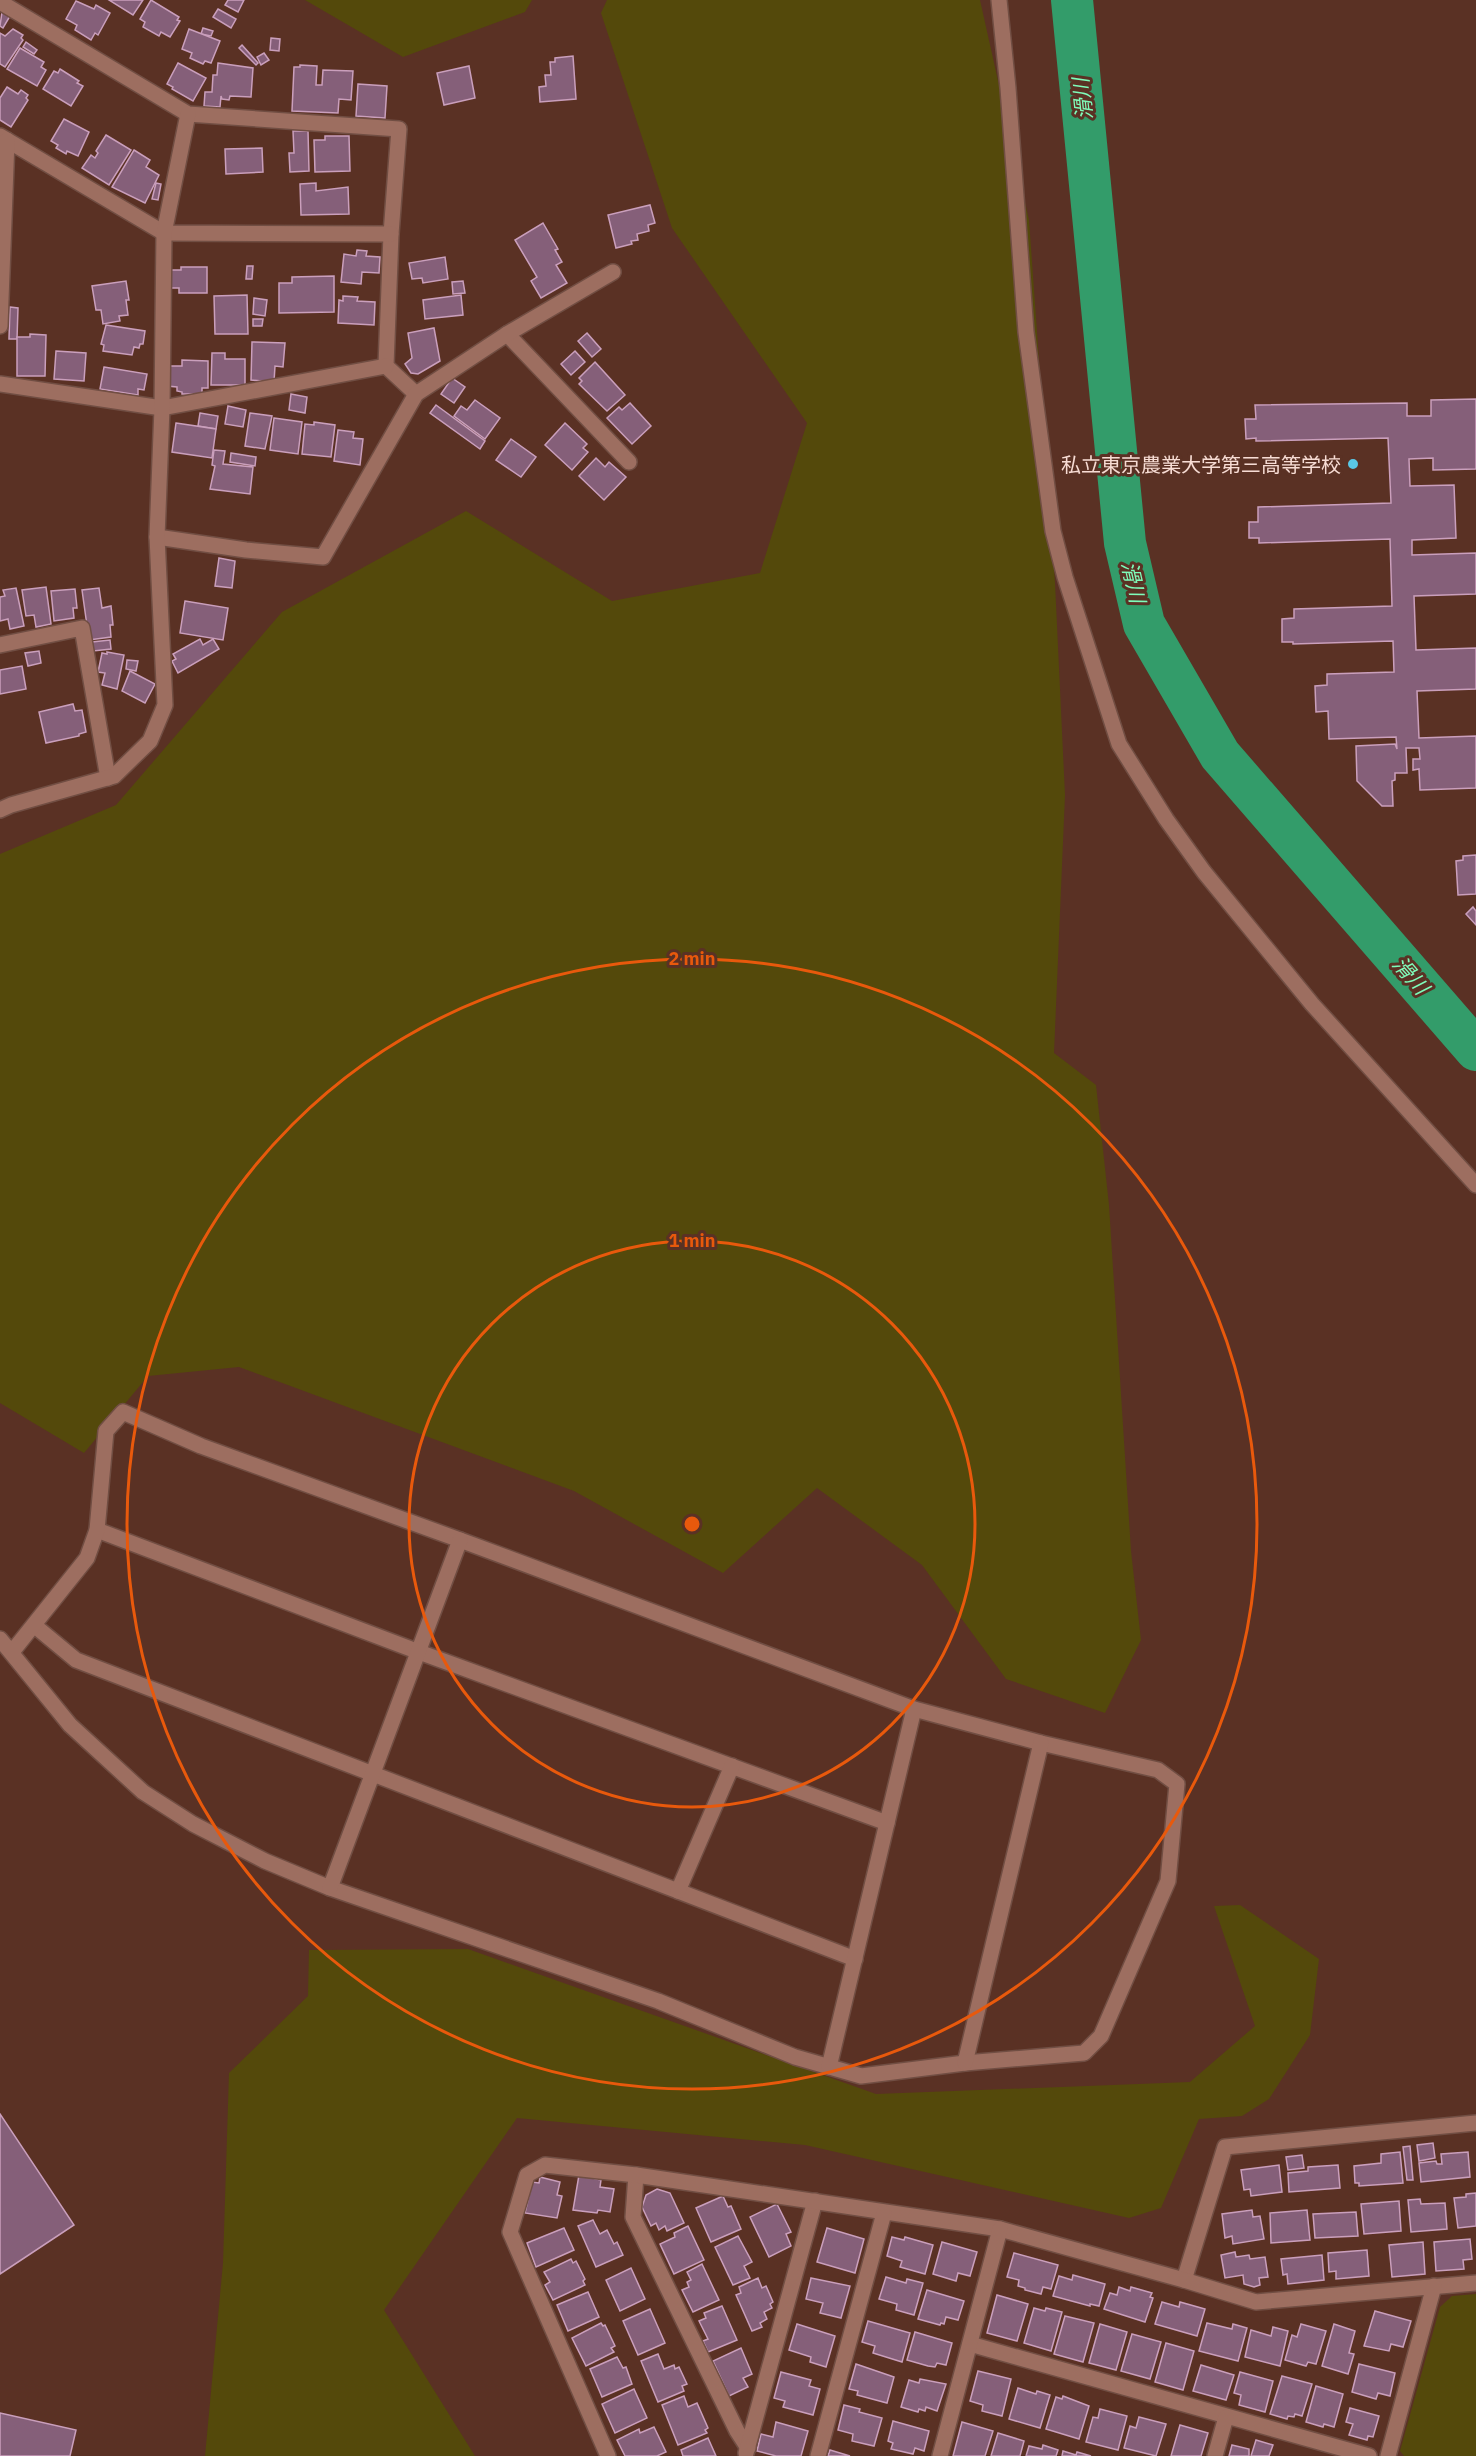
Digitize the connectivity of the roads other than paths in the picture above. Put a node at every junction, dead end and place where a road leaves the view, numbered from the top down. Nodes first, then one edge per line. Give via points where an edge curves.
1 (999, 0) edge
2 (0, 2) edge
3 (188, 114) junction
4 (3, 138) edge
5 (164, 233) junction
6 (391, 234) junction
7 (612, 272) dead end
8 (0, 326) edge
9 (507, 334) junction
10 (386, 366) junction
11 (0, 384) edge
12 (416, 394) junction
13 (162, 408) junction
14 (629, 462) dead end
15 (157, 537) junction
16 (0, 645) edge
17 (108, 777) junction
18 (0, 810) edge
19 (1476, 1185) edge
20 (97, 1530) junction
21 (460, 1540) junction
22 (35, 1626) junction
23 (0, 1639) edge
24 (419, 1652) junction
25 (12, 1653) junction
26 (914, 1709) junction
27 (1041, 1743) junction
28 (732, 1766) junction
29 (373, 1775) junction
30 (887, 1823) junction
31 (330, 1888) junction
32 (678, 1891) junction
33 (855, 1959) junction
34 (965, 2063) junction
35 (829, 2067) junction
36 (1476, 2123) edge
37 (636, 2175) junction
38 (815, 2201) junction
39 (884, 2213) junction
40 (1000, 2229) junction
41 (1184, 2280) junction
42 (1476, 2283) edge
43 (1434, 2286) junction
44 (970, 2344) junction
45 (1226, 2417) junction
46 (747, 2452) edge
47 (608, 2456) edge
48 (818, 2456) edge
49 (940, 2456) edge
50 (1215, 2456) edge
51 (1369, 2456) edge
52 (1388, 2456) edge

1 - 19 street via 1026,332 1053,531 1119,744 1166,819 1218,889 1312,1004
2 - 3 street
3 - 5 street
3 - 6 street via 399,129
4 - 5 street
4 - 8 street
5 - 6 street
5 - 13 street
6 - 10 street
7 - 9 street
9 - 12 street
9 - 14 street
10 - 12 street
10 - 13 street
11 - 13 street
12 - 15 street via 323,557
13 - 15 street
15 - 17 street via 165,705 150,741 114,776
16 - 17 street via 82,628
17 - 18 street
20 - 21 street via 106,1431 123,1412 201,1446
20 - 22 street via 87,1558
20 - 24 street
21 - 24 street
21 - 26 street
22 - 25 street
22 - 29 street via 76,1660
23 - 25 street
24 - 28 street
24 - 29 street
25 - 31 street via 70,1725 143,1792 265,1861
26 - 27 street
26 - 30 street
27 - 34 street
27 - 34 street via 1158,1770 1177,1784 1168,1881 1101,2036 1084,2053
28 - 30 street
28 - 32 street
29 - 31 street
29 - 32 street
30 - 33 street
31 - 35 street via 658,2001
32 - 33 street
33 - 35 street
34 - 35 street via 861,2076
36 - 41 street via 1224,2146
37 - 38 street
37 - 46 street via 633,2217
37 - 47 street via 545,2165 527,2175 510,2232
38 - 39 street
38 - 46 street
39 - 40 street
39 - 48 street
40 - 41 street
40 - 44 street
41 - 43 street via 1256,2302
42 - 43 street
43 - 52 street
44 - 45 street
44 - 49 street
45 - 50 street
45 - 51 street

